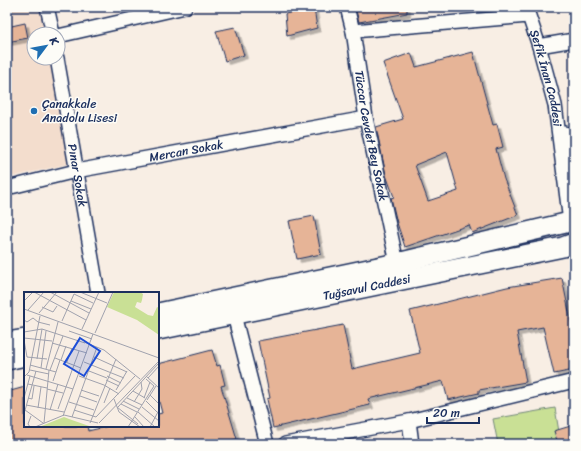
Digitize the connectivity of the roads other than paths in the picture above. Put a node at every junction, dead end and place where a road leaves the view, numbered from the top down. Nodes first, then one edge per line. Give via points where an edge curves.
1 (47, 7) edge
2 (185, 7) edge
3 (347, 7) edge
4 (527, 12) edge
5 (51, 26) edge
6 (353, 31) junction
7 (66, 34) edge
8 (574, 40) edge
9 (539, 46) junction
10 (58, 66) edge
11 (555, 105) junction
12 (366, 118) junction
13 (574, 162) edge
14 (76, 171) junction
15 (7, 188) edge
16 (572, 222) edge
17 (574, 243) edge
18 (397, 263) junction
19 (98, 292) edge
20 (159, 313) edge
21 (234, 315) junction
22 (159, 330) edge
23 (24, 339) edge
24 (7, 342) edge
25 (24, 356) edge
26 (7, 360) edge
27 (574, 381) edge
28 (409, 421) junction
29 (267, 444) edge
30 (285, 444) edge
31 (412, 444) edge

1 - 5 street
2 - 7 street
3 - 6 street, Tüccar Cevdet Bey Sokak
4 - 6 street
4 - 9 street, Şefik İnan Caddesi
6 - 12 street, Tüccar Cevdet Bey Sokak
8 - 9 street
9 - 11 street, Şefik İnan Caddesi
10 - 14 street, Pınar Sokak
11 - 13 street
11 - 16 street, Şefik İnan Caddesi
12 - 14 street, Mercan Sokak
12 - 18 street, Tüccar Cevdet Bey Sokak
14 - 15 street, Mercan Sokak
14 - 19 street, Pınar Sokak
16 - 18 main road
17 - 21 main road, Tuğsavul Caddesi
18 - 20 main road
21 - 22 main road, Tuğsavul Caddesi
21 - 29 street
23 - 24 main road
25 - 26 main road
27 - 28 street
28 - 30 street
28 - 31 street

